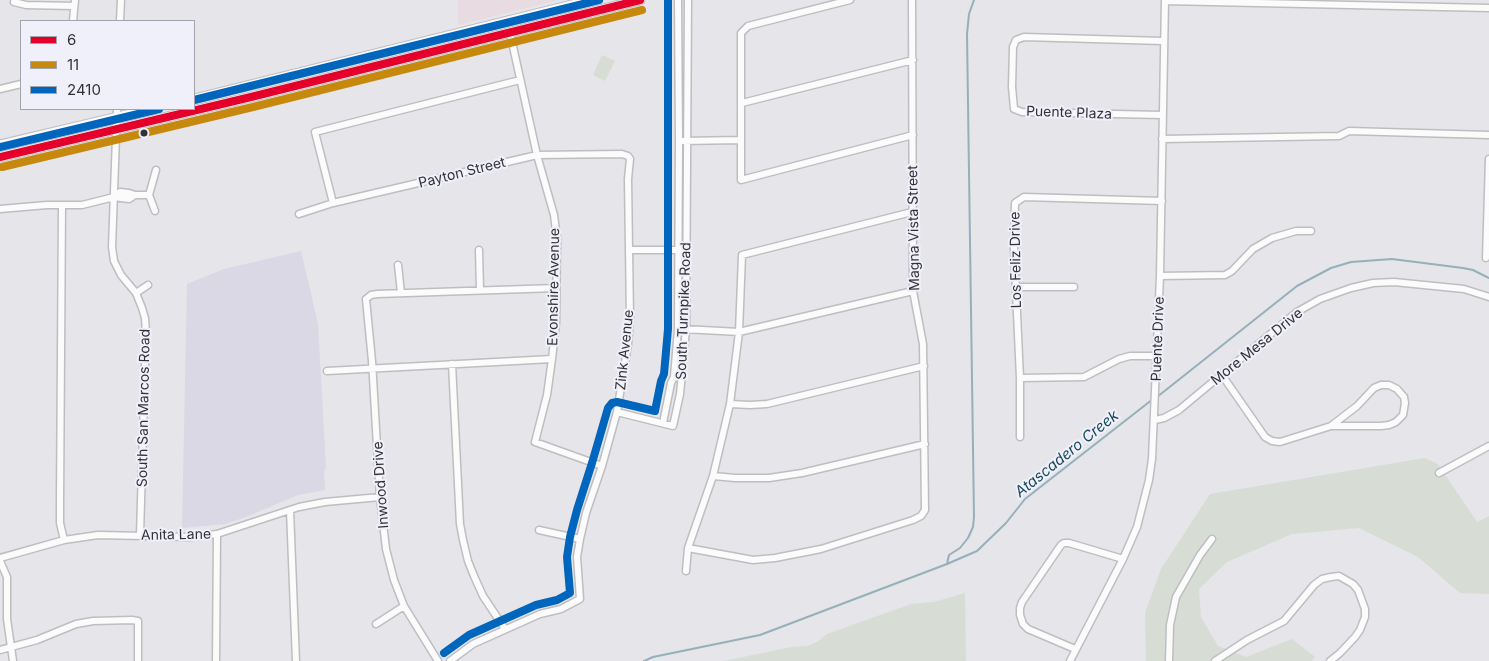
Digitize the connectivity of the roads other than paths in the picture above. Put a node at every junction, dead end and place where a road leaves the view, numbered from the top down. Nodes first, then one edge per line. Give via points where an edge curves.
1 (121, 0) edge
2 (592, 0) edge
3 (640, 0) edge
4 (678, 0) edge
5 (688, 0) edge
6 (850, 0) edge
7 (912, 0) edge
8 (1165, 0) edge
9 (14, 2) dead end
10 (75, 3) edge
11 (1489, 8) edge
12 (74, 20) edge
13 (120, 20) edge
14 (510, 33) junction
15 (1163, 41) junction
16 (913, 60) junction
17 (520, 80) junction
18 (20, 84) edge
19 (0, 89) edge
20 (195, 99) edge
21 (742, 103) junction
22 (143, 110) edge
23 (193, 110) edge
24 (195, 110) edge
25 (116, 113) edge
26 (1162, 115) junction
27 (115, 129) junction
28 (913, 135) junction
29 (1489, 135) edge
30 (1162, 139) junction
31 (741, 140) junction
32 (683, 141) junction
33 (0, 145) edge
34 (537, 154) junction
35 (628, 156) joint
36 (0, 157) edge
37 (1489, 159) edge
38 (156, 170) dead end
39 (1013, 194) dead end
40 (149, 195) junction
41 (114, 197) junction
42 (1019, 199) junction
43 (1162, 201) junction
44 (333, 203) junction
45 (62, 206) junction
46 (0, 209) edge
47 (155, 211) dead end
48 (912, 212) junction
49 (299, 214) dead end
50 (1311, 231) dead end
51 (478, 250) dead end
52 (629, 250) junction
53 (679, 250) junction
54 (687, 250) junction
55 (1486, 258) dead end
56 (398, 265) dead end
57 (1160, 276) junction
58 (148, 285) dead end
59 (1016, 287) junction
60 (1074, 287) dead end
61 (556, 288) junction
62 (480, 290) junction
63 (913, 291) junction
64 (136, 293) junction
65 (401, 293) junction
66 (358, 294) dead end
67 (1487, 296) edge
68 (367, 298) junction
69 (678, 329) junction
70 (686, 329) junction
71 (739, 332) junction
72 (1156, 356) junction
73 (552, 359) junction
74 (452, 364) junction
75 (924, 366) junction
76 (373, 368) junction
77 (326, 371) dead end
78 (1222, 375) junction
79 (1020, 378) junction
80 (730, 404) junction
81 (617, 412) junction
82 (1155, 420) junction
83 (663, 423) junction
84 (1331, 426) junction
85 (1020, 437) dead end
86 (925, 444) junction
87 (1489, 446) edge
88 (602, 466) junction
89 (1439, 472) dead end
90 (713, 476) junction
91 (380, 497) junction
92 (290, 510) junction
93 (539, 530) dead end
94 (217, 534) junction
95 (140, 536) junction
96 (580, 539) junction
97 (1212, 539) dead end
98 (64, 540) junction
99 (688, 548) junction
100 (0, 559) edge
101 (1123, 559) junction
102 (686, 571) dead end
103 (404, 606) junction
104 (376, 624) dead end
105 (505, 629) junction
106 (11, 647) junction
107 (1075, 649) junction
108 (0, 650) edge
109 (13, 661) edge
110 (138, 661) edge
111 (216, 661) edge
112 (296, 661) edge
113 (438, 661) edge
114 (450, 661) edge
115 (1070, 661) edge
116 (1169, 661) edge
117 (1215, 661) edge
118 (1330, 661) edge

1 - 13 street
2 - 20 main road
3 - 14 main road
4 - 32 street, South Turnpike Road
5 - 32 street, South Turnpike Road
6 - 21 street via 744,29 741,33
7 - 16 street, Magna Vista Street
8 - 11 street
8 - 15 street, Puente Drive
9 - 10 street via 26,5
10 - 12 street
14 - 17 street, Evonshire Avenue
14 - 24 main road
15 - 26 street, Puente Drive
15 - 26 street, Puente Plaza via 1014,39 1012,87 1012,112
16 - 21 street
16 - 28 street, Magna Vista Street
17 - 34 street, Evonshire Avenue
17 - 44 street via 315,132
18 - 19 street
21 - 31 street
22 - 25 main road
23 - 27 main road
25 - 27 street, South San Marcos Road
25 - 33 main road
26 - 30 street, Puente Drive
27 - 36 main road
27 - 41 street, South San Marcos Road
28 - 31 street via 741,180
28 - 48 street, Magna Vista Street
29 - 30 street via 1349,131 1339,136
30 - 43 street, Puente Drive
31 - 32 street
32 - 53 street, South Turnpike Road
32 - 54 street, South Turnpike Road
34 - 35 street, Payton Street
34 - 44 street, Payton Street
34 - 61 street, Evonshire Avenue via 554,215
35 - 52 street, Zink Avenue
37 - 55 street
38 - 40 street
39 - 42 street
40 - 41 street via 135,195 129,199
40 - 47 street
41 - 45 street
41 - 64 street, South San Marcos Road via 114,260 121,276
42 - 43 street, Los Feliz Drive
42 - 59 street, Los Feliz Drive via 1014,208
43 - 57 street, Puente Drive
44 - 49 street, Payton Street
45 - 46 street
45 - 98 street via 60,523
48 - 63 street, Magna Vista Street
48 - 71 street via 742,255
50 - 57 street via 1296,231 1272,238 1253,249 1225,276
51 - 62 street
52 - 53 street
52 - 81 street, Zink Avenue via 630,319
53 - 54 street
53 - 69 street, South Turnpike Road
54 - 70 street, South Turnpike Road
56 - 65 street
57 - 72 street, Puente Drive
58 - 64 street
59 - 60 street
59 - 79 street, Los Feliz Drive
61 - 62 street
61 - 73 street, Evonshire Avenue
62 - 65 street
63 - 71 street
63 - 75 street, Magna Vista Street
64 - 95 street, South San Marcos Road via 146,318
65 - 68 street via 377,294
66 - 68 street
67 - 78 street, More Mesa Drive via 1464,289 1394,282 1351,288 1298,312
68 - 76 street, Inwood Drive
69 - 70 street
69 - 83 street, South Turnpike Road via 674,377
70 - 71 street
70 - 83 street, South Turnpike Road via 682,380 673,426
71 - 80 street
72 - 79 street via 1119,359 1084,377
72 - 82 street, Puente Drive
73 - 74 street
73 - 88 street, Evonshire Avenue via 547,396 533,444
74 - 76 street
74 - 105 street via 463,540 483,596
75 - 80 street via 767,404
75 - 86 street, Magna Vista Street
76 - 77 street
76 - 91 street, Inwood Drive
78 - 82 street, More Mesa Drive via 1179,410
78 - 84 street via 1265,437 1272,442
79 - 85 street, Los Feliz Drive
80 - 90 street
81 - 83 street
81 - 88 street, Zink Avenue
82 - 101 street, Puente Drive via 1149,480 1137,527
84 - 84 street via 1389,425 1403,416 1404,397 1397,389 1380,385
86 - 90 street via 802,474 769,478
86 - 99 street, Magna Vista Street via 925,510 913,520 830,546 775,558 753,560
87 - 89 street
88 - 96 street, Zink Avenue
90 - 99 street
91 - 92 street, Anita Lane via 324,502
91 - 103 street, Inwood Drive via 386,548
92 - 94 street, Anita Lane
92 - 112 street
93 - 96 street
94 - 95 street, Anita Lane
94 - 111 street
95 - 98 street, Anita Lane via 98,535
96 - 105 street, Zink Avenue via 577,557 580,599
97 - 116 street via 1176,597 1170,625
98 - 100 street, Anita Lane
99 - 102 street
100 - 106 street via 7,577
101 - 107 street, Puente Drive
101 - 107 street via 1064,543 1022,602 1020,616 1028,629
103 - 104 street
103 - 113 street, Inwood Drive
105 - 114 street via 473,644
106 - 108 street
106 - 109 street
106 - 110 street via 76,624 138,621
107 - 115 street, Puente Drive
117 - 118 street via 1284,621 1322,579 1339,576 1358,590 1365,617 1355,637

